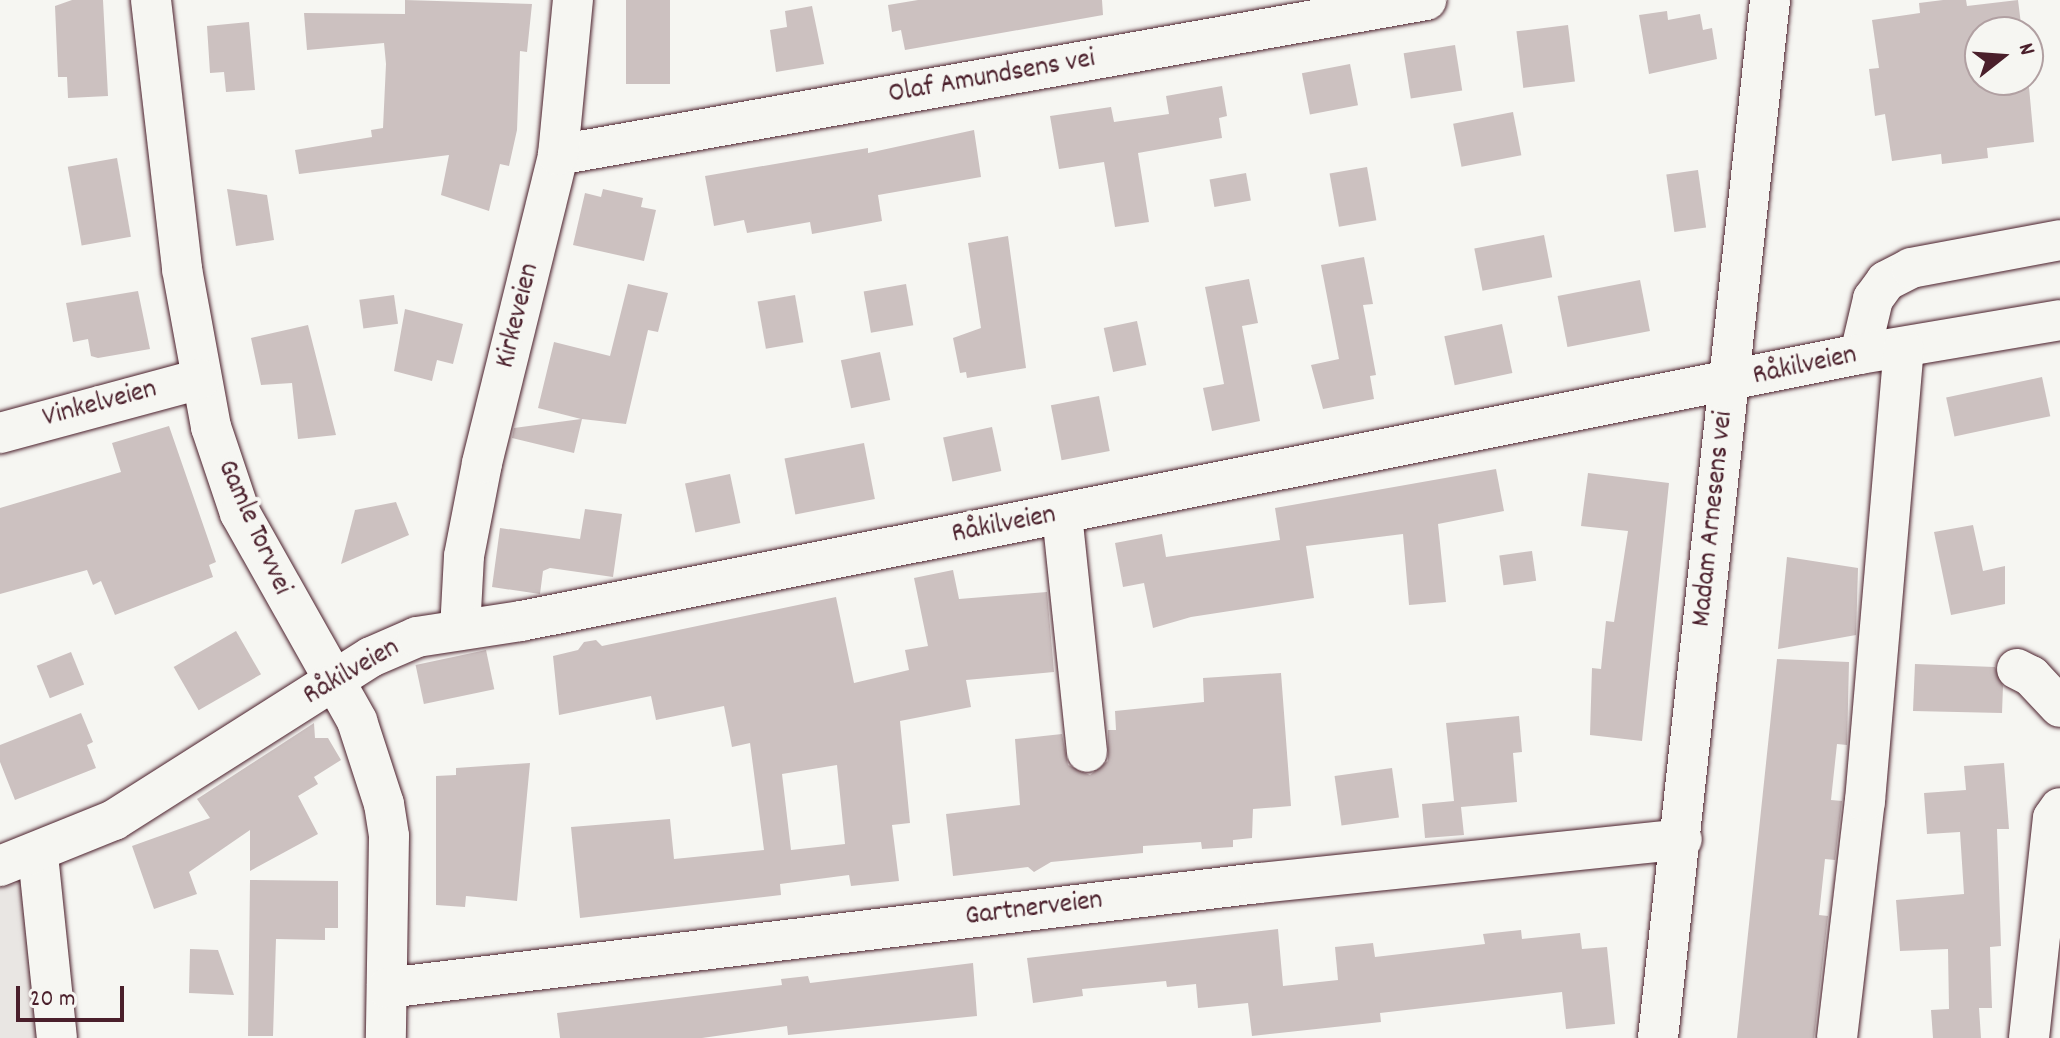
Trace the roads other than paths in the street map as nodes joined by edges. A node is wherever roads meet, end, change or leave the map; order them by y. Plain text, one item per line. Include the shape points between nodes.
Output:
1 (151, 0) edge
2 (573, 0) edge
3 (1426, 0) edge
4 (1770, 0) edge
5 (558, 155) junction
6 (2060, 240) edge
7 (2060, 320) edge
8 (1904, 350) junction
9 (1860, 354) junction
10 (200, 379) junction
11 (1727, 383) junction
12 (0, 433) edge
13 (1062, 514) junction
14 (460, 630) junction
15 (2017, 669) dead end
16 (332, 685) junction
17 (2060, 707) edge
18 (1087, 752) dead end
19 (2060, 808) edge
20 (1682, 839) junction
21 (38, 855) junction
22 (0, 866) edge
23 (387, 988) junction
24 (57, 1038) edge
25 (386, 1038) edge
26 (1658, 1038) edge
27 (1837, 1038) edge
28 (2029, 1038) edge

1 - 10 street, Gamle Torvvei
2 - 5 street, Kirkeveien
3 - 5 street, Olaf Amundsens vei
4 - 11 street, Madam Arnesens vei via 1760,129
5 - 14 street, Kirkeveien via 482,463 464,556
6 - 9 street via 1911,268 1886,281 1873,299
7 - 8 street, Råkilveien
8 - 9 street, Råkilveien
8 - 27 street via 1865,801
9 - 11 street, Råkilveien
10 - 12 street, Vinkelveien
10 - 16 street, Gamle Torvvei via 240,513
11 - 13 street, Råkilveien
11 - 20 street, Madam Arnesens vei
13 - 14 street, Råkilveien
13 - 18 street
14 - 16 street, Råkilveien via 417,637 371,657
15 - 17 street via 2039,683
16 - 21 street, Råkilveien via 169,789
16 - 23 street, Gamle Torvvei via 357,721 384,804 389,836
19 - 28 street via 2053,818
20 - 23 street, Gartnerveien via 1259,883
20 - 26 street, Madam Arnesens vei
21 - 22 street, Råkilveien
21 - 24 street
23 - 25 street, Gamle Torvvei

